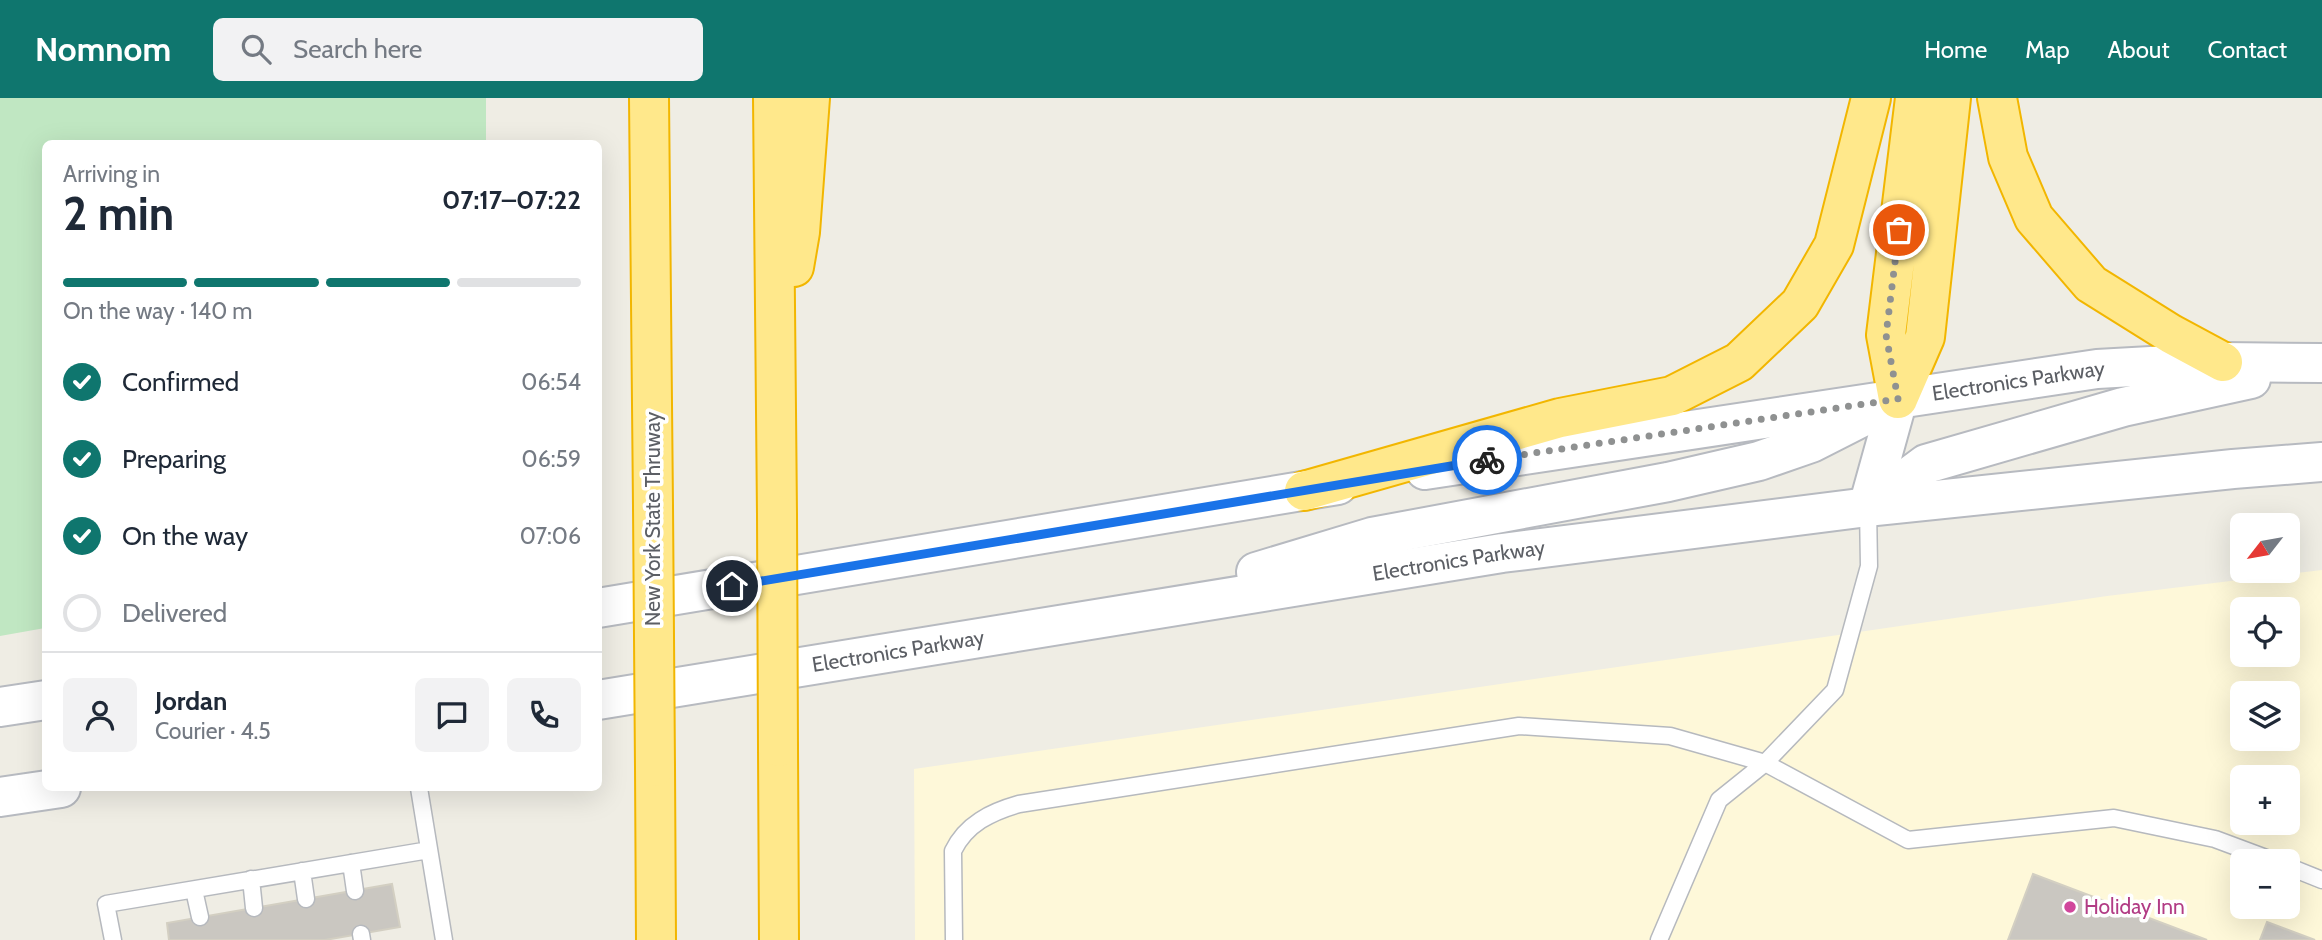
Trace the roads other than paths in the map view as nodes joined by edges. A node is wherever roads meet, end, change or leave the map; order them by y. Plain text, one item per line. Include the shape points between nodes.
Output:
1 (649, 98) edge
2 (773, 98) edge
3 (810, 98) edge
4 (1871, 98) edge
5 (1915, 98) edge
6 (1951, 98) edge
7 (1997, 98) edge
8 (776, 359) junction
9 (2223, 362) junction
10 (2321, 363) edge
11 (1898, 399) junction
12 (2322, 462) edge
13 (1304, 491) junction
14 (1868, 507) junction
15 (602, 607) edge
16 (1103, 617) junction
17 (602, 699) edge
18 (42, 701) edge
19 (0, 707) edge
20 (1765, 763) junction
21 (42, 791) edge
22 (419, 791) edge
23 (0, 797) edge
24 (429, 849) junction
25 (2242, 849) edge
26 (351, 863) junction
27 (302, 871) junction
28 (2300, 871) edge
29 (251, 879) junction
30 (2322, 880) edge
31 (194, 890) junction
32 (355, 891) dead end
33 (306, 899) dead end
34 (254, 908) dead end
35 (200, 917) dead end
36 (113, 940) edge
37 (444, 940) edge
38 (656, 940) edge
39 (779, 940) edge
40 (954, 940) edge
41 (1659, 940) edge

1 - 38 highway, New York State Thruway, bridge
2 - 8 highway
3 - 8 highway via 800,232
4 - 13 highway via 1834,244 1800,304 1739,362 1672,396 1560,418
5 - 11 highway via 1886,335
6 - 11 highway via 1925,337
7 - 9 highway via 2008,157 2034,218 2091,284
8 - 39 highway, bridge
9 - 10 main road, Electronics Parkway
9 - 11 main road, Electronics Parkway via 2098,369
10 - 14 main road via 2123,407 1926,464
11 - 13 main road, Electronics Parkway
11 - 14 main road
11 - 16 main road via 1811,443 1759,461 1373,537
12 - 14 main road, Electronics Parkway
13 - 15 main road, Electronics Parkway
14 - 16 main road, Electronics Parkway via 1502,553
14 - 20 lane via 1869,566 1835,690
16 - 17 main road, Electronics Parkway
18 - 19 main road
20 - 25 lane via 1908,840 2114,818
20 - 40 lane via 1670,736 1519,726 1019,804 993,812 958,839 953,851
20 - 41 lane via 1719,800
21 - 23 main road
22 - 24 lane
24 - 26 lane
24 - 37 lane
26 - 27 lane
26 - 32 lane
27 - 29 lane
27 - 33 lane
28 - 30 lane
29 - 31 lane
29 - 34 lane
31 - 35 lane
31 - 36 lane via 106,904

